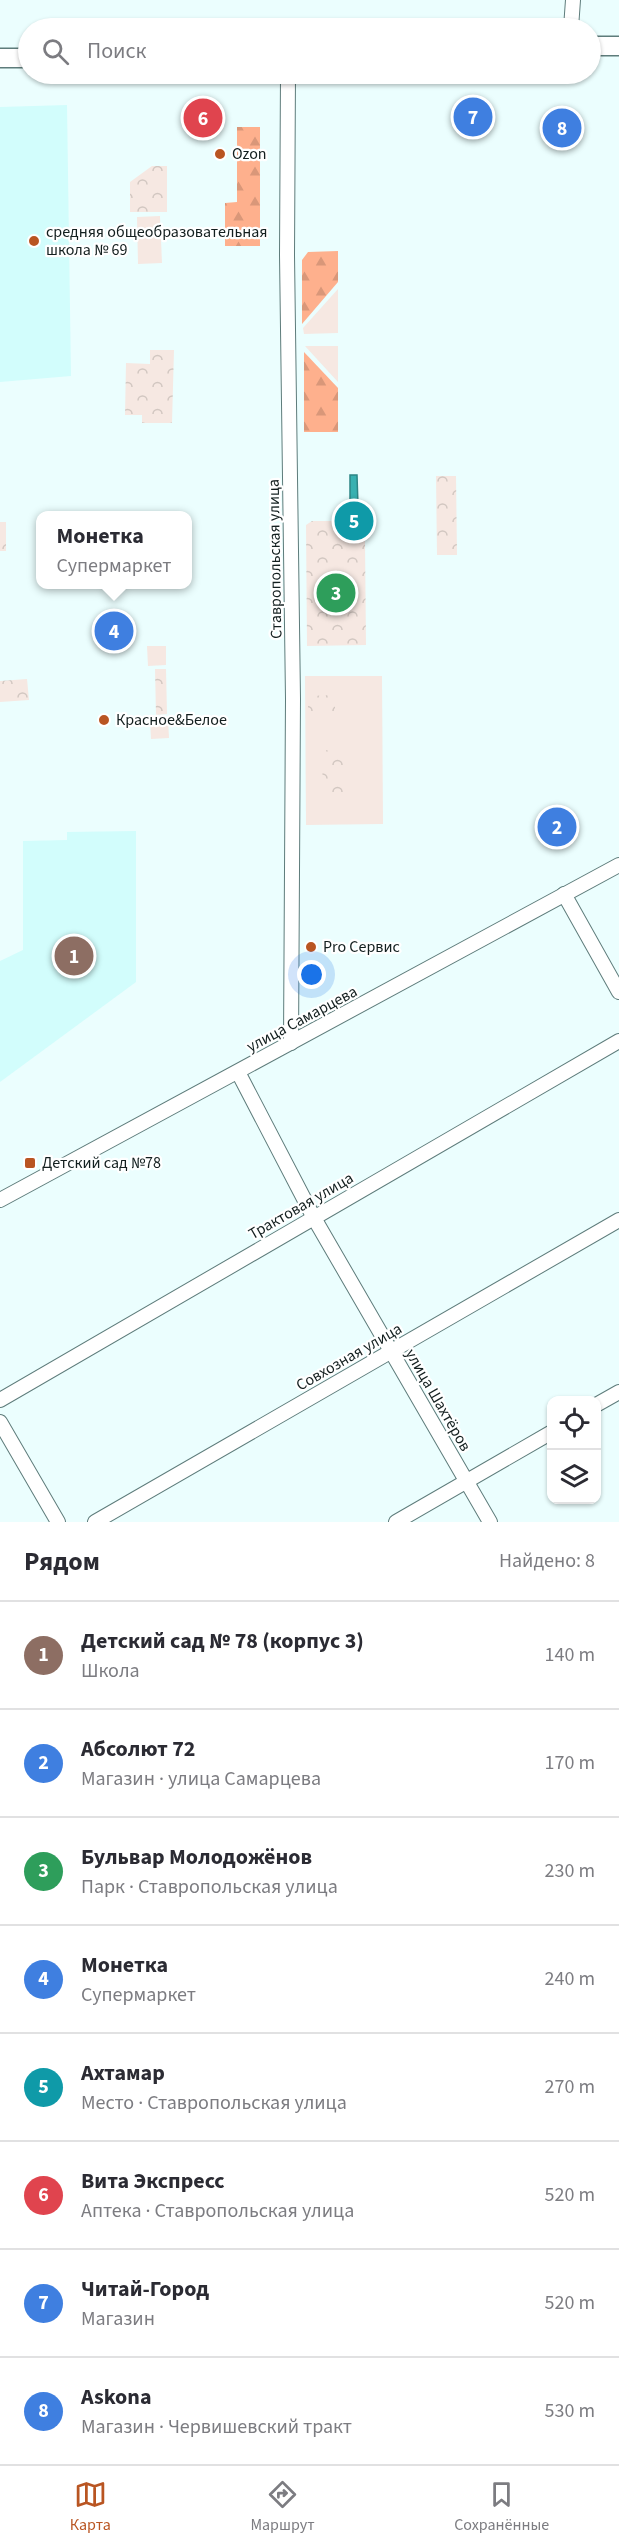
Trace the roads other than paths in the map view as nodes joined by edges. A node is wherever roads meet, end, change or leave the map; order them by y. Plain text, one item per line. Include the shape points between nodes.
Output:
1 (573, 0) edge
2 (572, 18) edge
3 (601, 46) edge
4 (619, 46) edge
5 (0, 58) edge
6 (18, 58) edge
7 (288, 84) edge
8 (619, 865) edge
9 (564, 894) junction
10 (619, 992) edge
11 (619, 1041) edge
12 (291, 1043) junction
13 (238, 1072) junction
14 (0, 1200) edge
15 (314, 1218) junction
16 (619, 1220) edge
17 (391, 1352) junction
18 (619, 1392) edge
19 (0, 1400) edge
20 (601, 1403) edge
21 (0, 1422) edge
22 (547, 1435) edge
23 (466, 1482) junction
24 (58, 1522) edge
25 (94, 1522) edge
26 (396, 1522) edge
27 (490, 1522) edge

1 - 2 street
3 - 4 main road
5 - 6 main road
7 - 12 street, Ставропольская улица via 293,690
8 - 9 street, улица Самарцева
9 - 10 street
9 - 12 street, улица Самарцева
11 - 15 street, Трактовая улица
12 - 13 street, улица Самарцева
13 - 14 street, улица Самарцева
13 - 15 street, улица Шахтёров
15 - 17 street, улица Шахтёров
15 - 19 street, Трактовая улица
16 - 17 street, Совхозная улица
17 - 23 street, улица Шахтёров
17 - 25 street, Совхозная улица
18 - 20 street
21 - 24 street
22 - 23 street
23 - 26 street
23 - 27 street, улица Шахтёров

